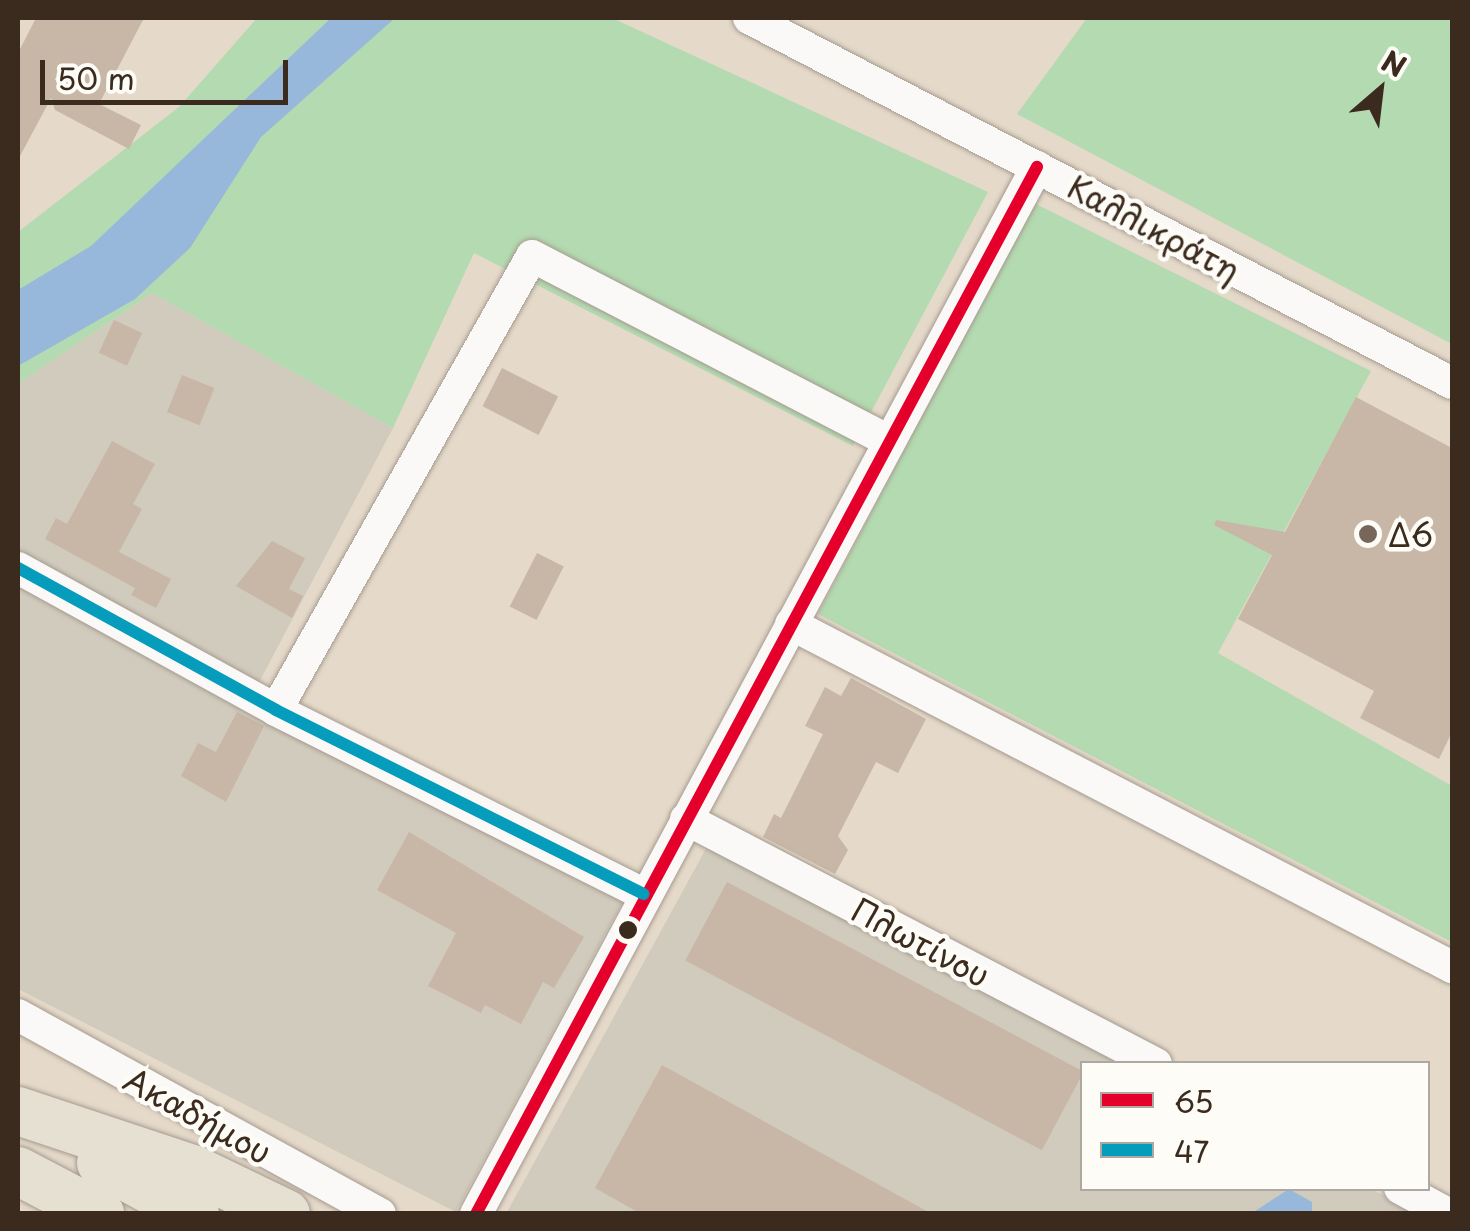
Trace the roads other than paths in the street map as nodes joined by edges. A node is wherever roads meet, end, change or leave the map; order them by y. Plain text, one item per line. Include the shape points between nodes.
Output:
1 (749, 18) edge
2 (1037, 167) junction
3 (1452, 383) edge
4 (889, 441) junction
5 (18, 568) edge
6 (791, 624) junction
7 (276, 710) junction
8 (686, 819) junction
9 (644, 894) junction
10 (1452, 968) edge
11 (18, 1016) edge
12 (1150, 1061) edge
13 (18, 1115) edge
14 (18, 1171) edge
15 (1406, 1191) edge
16 (18, 1194) edge
17 (45, 1214) edge
18 (100, 1214) edge
19 (195, 1214) edge
20 (286, 1214) edge
21 (380, 1214) edge
22 (476, 1214) edge
23 (1448, 1214) edge

1 - 2 street, Καλλικράτη
2 - 3 street, Καλλικράτη
2 - 4 street
4 - 6 street
4 - 7 street via 532,256
5 - 7 street
6 - 8 street
6 - 10 street
7 - 9 street
8 - 9 street
8 - 12 street, Πλωτίνου
9 - 22 street
11 - 21 street, Ακαδήμου
13 - 19 highway
13 - 20 highway via 195,1170
14 - 18 highway
15 - 23 street
16 - 17 highway

